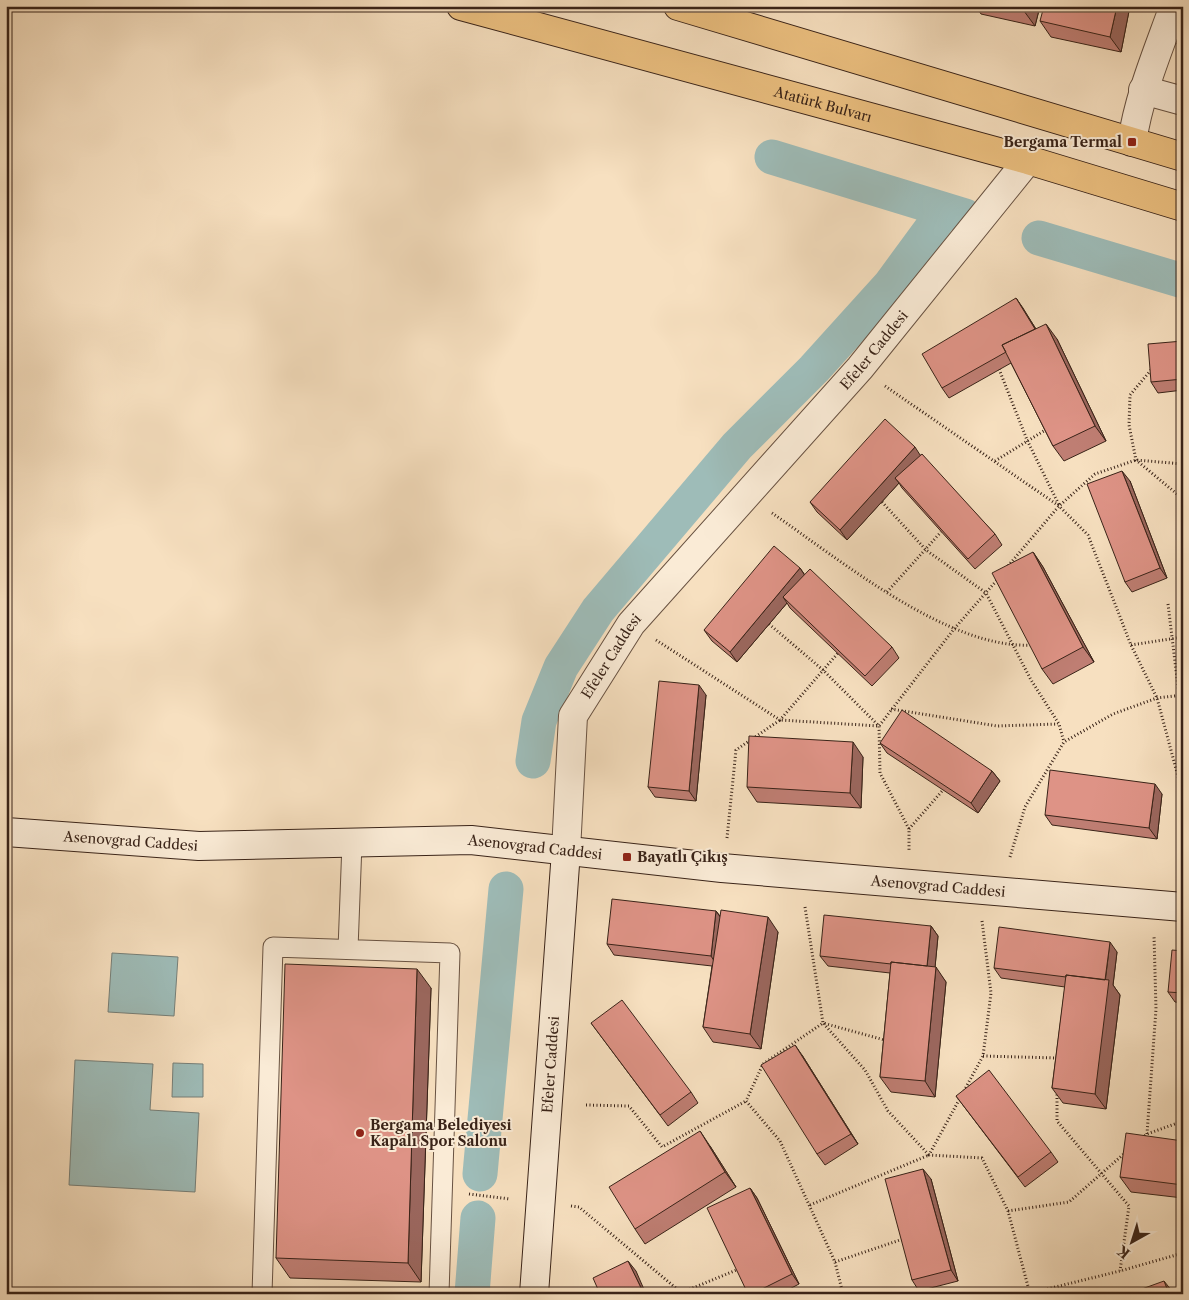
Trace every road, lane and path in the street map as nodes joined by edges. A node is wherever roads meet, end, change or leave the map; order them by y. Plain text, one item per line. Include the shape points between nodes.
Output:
1 (461, 6) edge
2 (678, 6) edge
3 (1174, 6) edge
4 (1143, 90) junction
5 (1183, 101) edge
6 (1132, 142) junction
7 (1183, 157) edge
8 (1028, 160) junction
9 (1183, 207) edge
10 (1156, 365) edge
11 (860, 368) junction
12 (999, 369) edge
13 (1047, 429) edge
14 (1027, 440) junction
15 (1136, 460) junction
16 (995, 461) junction
17 (1183, 464) edge
18 (746, 496) junction
19 (1183, 498) edge
20 (882, 502) edge
21 (1059, 506) junction
22 (942, 532) edge
23 (926, 550) junction
24 (888, 592) junction
25 (986, 593) junction
26 (1168, 604) dead end
27 (631, 624) junction
28 (769, 624) edge
29 (954, 629) junction
30 (1172, 637) junction
31 (1183, 637) edge
32 (1033, 645) edge
33 (1131, 645) junction
34 (1012, 646) junction
35 (838, 653) edge
36 (823, 670) junction
37 (1181, 696) edge
38 (1157, 698) junction
39 (891, 709) junction
40 (780, 720) junction
41 (1059, 724) junction
42 (879, 726) junction
43 (1064, 742) junction
44 (943, 790) edge
45 (1183, 795) edge
46 (909, 829) junction
47 (6, 832) edge
48 (727, 839) dead end
49 (352, 843) junction
50 (566, 851) junction
51 (909, 851) dead end
52 (1010, 857) dead end
53 (805, 907) dead end
54 (1183, 907) edge
55 (982, 921) dead end
56 (1154, 933) dead end
57 (348, 949) junction
58 (823, 1023) junction
59 (896, 1041) edge
60 (983, 1056) junction
61 (1063, 1057) edge
62 (1057, 1058) junction
63 (1057, 1067) edge
64 (1057, 1085) edge
65 (746, 1101) junction
66 (586, 1105) dead end
67 (1183, 1121) edge
68 (1147, 1134) junction
69 (1140, 1140) edge
70 (1132, 1146) edge
71 (930, 1154) junction
72 (1102, 1172) junction
73 (810, 1205) junction
74 (579, 1207) dead end
75 (1008, 1211) junction
76 (905, 1239) edge
77 (1183, 1253) edge
78 (835, 1262) junction
79 (739, 1269) edge
80 (1120, 1271) junction
81 (683, 1293) edge
82 (1029, 1293) edge
83 (262, 1294) edge
84 (439, 1294) edge
85 (534, 1294) edge
86 (842, 1294) edge

1 - 8 main road, Atatürk Bulvarı
2 - 6 main road
3 - 4 main road
4 - 5 main road
4 - 6 main road
6 - 7 main road
8 - 9 main road, Atatürk Bulvarı
8 - 11 main road, Efeler Caddesi
10 - 15 path via 1130,395 1129,425
11 - 16 path
11 - 18 main road, Efeler Caddesi
12 - 14 path
13 - 14 path
14 - 16 path
14 - 21 path
15 - 17 path
15 - 19 path
15 - 21 path via 1095,474
16 - 21 path
18 - 24 path
18 - 27 main road, Efeler Caddesi
20 - 23 path
21 - 25 path
21 - 33 path via 1088,535
22 - 23 path
23 - 24 path
23 - 25 path
24 - 29 path
25 - 29 path
25 - 34 path
26 - 30 path
27 - 40 path
27 - 50 main road, Efeler Caddesi via 573,716
28 - 36 path
29 - 34 path
29 - 39 path
30 - 31 path
30 - 33 path
30 - 37 path
32 - 34 path
33 - 38 path
34 - 41 path
35 - 36 path
36 - 40 path
36 - 42 path
37 - 38 path
38 - 43 path via 1113,714
38 - 45 path
39 - 41 path via 997,726
39 - 42 path
40 - 42 path
40 - 48 path via 736,750
41 - 43 path
42 - 46 path via 880,772
43 - 52 path via 1024,807
44 - 46 path
46 - 51 path
47 - 49 main road, Asenovgrad Caddesi via 199,846
49 - 50 main road, Asenovgrad Caddesi via 472,840
49 - 57 lane
50 - 54 main road, Asenovgrad Caddesi via 722,868
50 - 85 main road, Efeler Caddesi
53 - 58 path
55 - 60 path via 991,993
56 - 68 path via 1156,1009
57 - 83 lane via 273,946
57 - 84 lane via 450,953
58 - 59 path via 880,1040
58 - 65 path via 762,1064
58 - 71 path via 865,1070 888,1111
60 - 62 path
60 - 71 path
61 - 62 path
62 - 63 path
64 - 72 path via 1057,1121
65 - 66 path via 662,1147 629,1106
65 - 73 path via 780,1141
67 - 68 path
68 - 69 path
70 - 72 path
71 - 73 path
71 - 75 path via 982,1158
72 - 75 path via 1069,1202
72 - 80 path via 1130,1206
73 - 78 path
74 - 81 path
75 - 82 path
76 - 78 path
77 - 80 path
78 - 86 path
79 - 81 path
80 - 82 path

